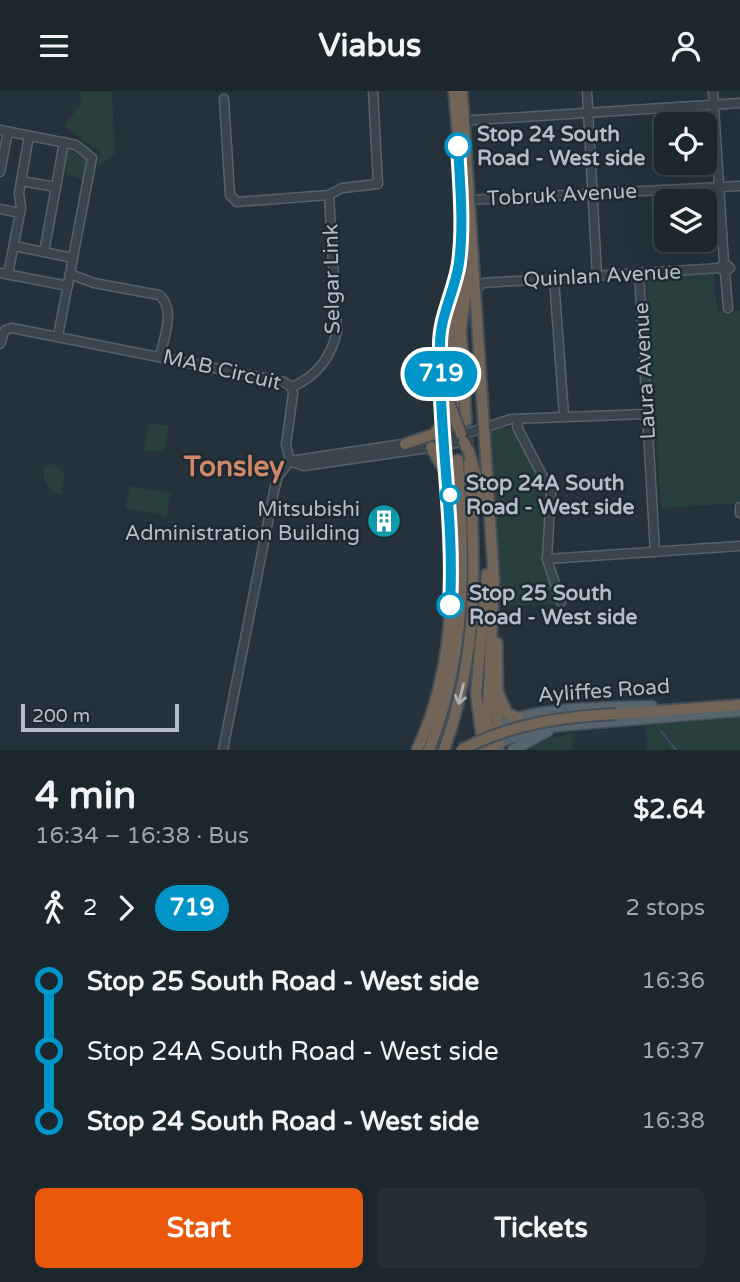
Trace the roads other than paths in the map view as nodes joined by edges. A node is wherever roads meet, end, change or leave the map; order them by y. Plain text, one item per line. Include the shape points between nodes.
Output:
1 (373, 91) edge
2 (454, 91) edge
3 (462, 91) edge
4 (587, 91) edge
5 (713, 91) edge
6 (224, 99) dead end
7 (740, 103) edge
8 (714, 104) junction
9 (588, 112) junction
10 (460, 121) junction
11 (4, 131) edge
12 (29, 136) junction
13 (64, 142) junction
14 (0, 172) edge
15 (21, 181) junction
16 (740, 186) edge
17 (56, 187) junction
18 (719, 187) junction
19 (593, 194) junction
20 (329, 195) junction
21 (465, 202) junction
22 (0, 209) edge
23 (20, 213) junction
24 (14, 246) junction
25 (44, 252) junction
26 (471, 254) junction
27 (73, 258) junction
28 (740, 267) edge
29 (725, 268) junction
30 (4, 273) edge
31 (639, 273) junction
32 (70, 274) junction
33 (597, 276) junction
34 (554, 278) junction
35 (478, 283) junction
36 (68, 286) junction
37 (728, 308) dead end
38 (58, 336) junction
39 (0, 344) edge
40 (160, 356) junction
41 (440, 370) junction
42 (292, 387) junction
43 (451, 403) junction
44 (647, 414) junction
45 (564, 416) junction
46 (519, 419) junction
47 (444, 422) junction
48 (482, 426) junction
49 (466, 434) junction
50 (483, 440) junction
51 (447, 441) junction
52 (405, 444) junction
53 (432, 447) junction
54 (290, 461) junction
55 (449, 480) junction
56 (740, 506) edge
57 (740, 513) edge
58 (740, 546) edge
59 (655, 552) junction
60 (547, 559) junction
61 (561, 602) dead end
62 (450, 605) junction
63 (495, 612) junction
64 (497, 685) junction
65 (740, 704) edge
66 (740, 711) edge
67 (518, 719) junction
68 (558, 726) junction
69 (497, 727) junction
70 (498, 747) edge
71 (485, 749) edge
72 (223, 750) edge
73 (417, 750) edge
74 (427, 750) edge
75 (444, 750) edge
76 (461, 750) edge
77 (513, 750) edge

1 - 20 street via 378,184 342,188
2 - 10 highway
3 - 10 highway
4 - 9 street
5 - 8 street
6 - 20 street via 230,195 237,202
7 - 8 street
8 - 9 street
8 - 18 street
9 - 10 street
9 - 19 street
10 - 21 highway
11 - 12 street
11 - 14 street
12 - 13 street
12 - 15 street
13 - 17 street
13 - 27 street via 87,151 92,163
15 - 17 street
15 - 23 street
16 - 18 street, Tobruk Avenue
17 - 25 street
18 - 19 street, Tobruk Avenue
18 - 29 street
19 - 21 street, Tobruk Avenue
19 - 33 street
20 - 42 street, Selgar Link via 337,331 322,366
21 - 26 highway
21 - 41 highway via 458,266 440,331
21 - 43 highway via 463,260 452,336
22 - 23 street
23 - 24 street
24 - 25 street
24 - 30 street
25 - 27 street
26 - 35 highway
26 - 49 highway via 461,329
27 - 32 street
28 - 29 street, Quinlan Avenue
29 - 31 street, Quinlan Avenue
29 - 37 street
30 - 36 street
31 - 33 street, Quinlan Avenue
31 - 44 street, Laura Avenue
32 - 36 street
32 - 40 street via 165,300 169,311
33 - 34 street, Quinlan Avenue
34 - 35 street, Quinlan Avenue
34 - 45 street
35 - 48 highway
36 - 38 street
38 - 39 street, MAB Circuit via 12,328 5,330
38 - 40 street, MAB Circuit
40 - 42 street, MAB Circuit via 284,381
41 - 43 highway
41 - 47 highway
42 - 54 street, MAB Circuit via 286,445
43 - 49 highway, bridge
44 - 45 street
44 - 59 street, Laura Avenue
45 - 46 street
46 - 48 street
46 - 60 street via 517,428 551,492
47 - 51 highway
47 - 52 highway via 434,434
48 - 49 street
48 - 50 highway
49 - 50 street
49 - 51 street, bridge
49 - 71 highway via 479,480 487,574 476,701
50 - 63 highway
51 - 52 street
51 - 53 street
51 - 55 highway
52 - 54 street
53 - 54 street via 304,466
53 - 55 highway
54 - 72 street via 278,476 274,491
55 - 62 highway
56 - 57 street
58 - 59 street
59 - 60 street
60 - 61 street
62 - 73 highway via 435,699
62 - 74 highway via 443,677
63 - 64 highway
63 - 71 highway
64 - 67 highway via 506,711
64 - 69 highway
65 - 67 main road, Ayliffes Road via 554,713
65 - 76 highway, bridge via 532,723
66 - 68 main road, Ayliffes Road
67 - 69 main road, Ayliffes Road
68 - 70 main road, Ayliffes Road via 530,731
68 - 77 main road
69 - 70 highway
69 - 71 main road
70 - 71 highway, Ayliffes Road
74 -> 75 highway via 450,687 462,618 463,460 473,517 476,579 461,695

